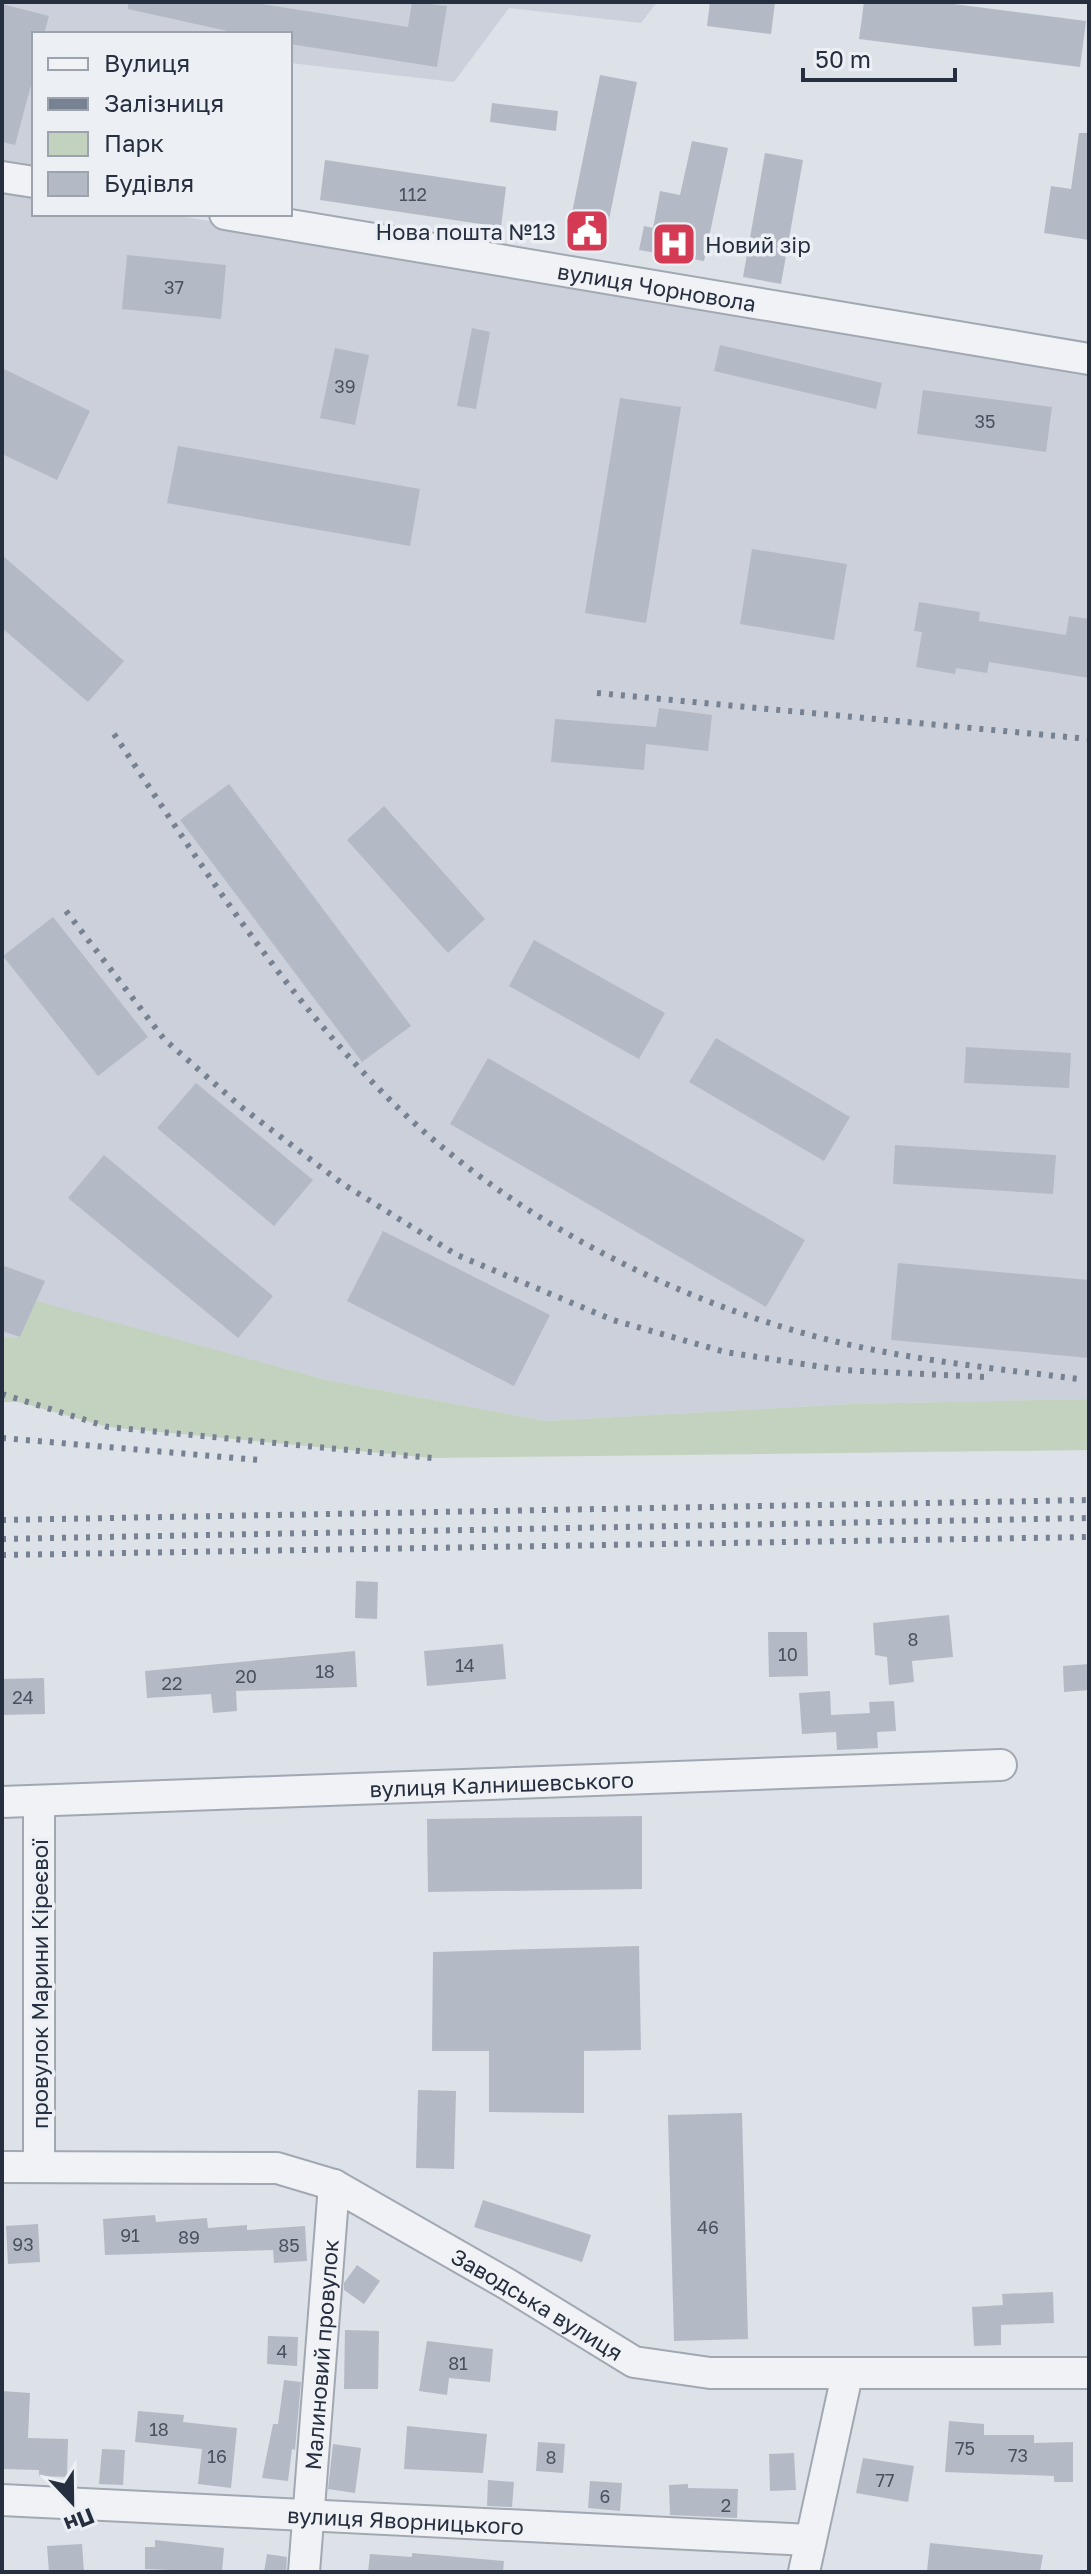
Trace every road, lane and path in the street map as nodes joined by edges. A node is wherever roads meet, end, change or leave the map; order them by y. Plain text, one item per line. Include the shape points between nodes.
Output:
1 (2, 177) edge
2 (32, 182) edge
3 (237, 216) edge
4 (1089, 359) edge
5 (1001, 1765) dead end
6 (2, 1802) edge
7 (39, 1802) junction
8 (39, 2166) junction
9 (2, 2167) edge
10 (334, 2185) junction
11 (1089, 2373) edge
12 (847, 2375) junction
13 (2, 2500) edge
14 (310, 2512) junction
15 (810, 2540) junction
16 (304, 2572) edge
17 (804, 2572) edge

1 - 2 street
3 - 4 street, вулиця Чорновола
5 - 7 street, вулиця Калнишевського
6 - 7 street, вулиця Калнишевського
7 - 8 street, провулок Марини Кіреєвої
8 - 9 street, Заводська вулиця
8 - 10 street, Заводська вулиця via 277,2168
10 - 12 street, Заводська вулиця via 634,2362 710,2373
10 - 14 street, Малиновий провулок
11 - 12 street, Заводська вулиця
12 - 15 street
13 - 14 street, вулиця Яворницького
14 - 15 street, вулиця Яворницького
14 - 16 street, Малиновий провулок
15 - 17 street

